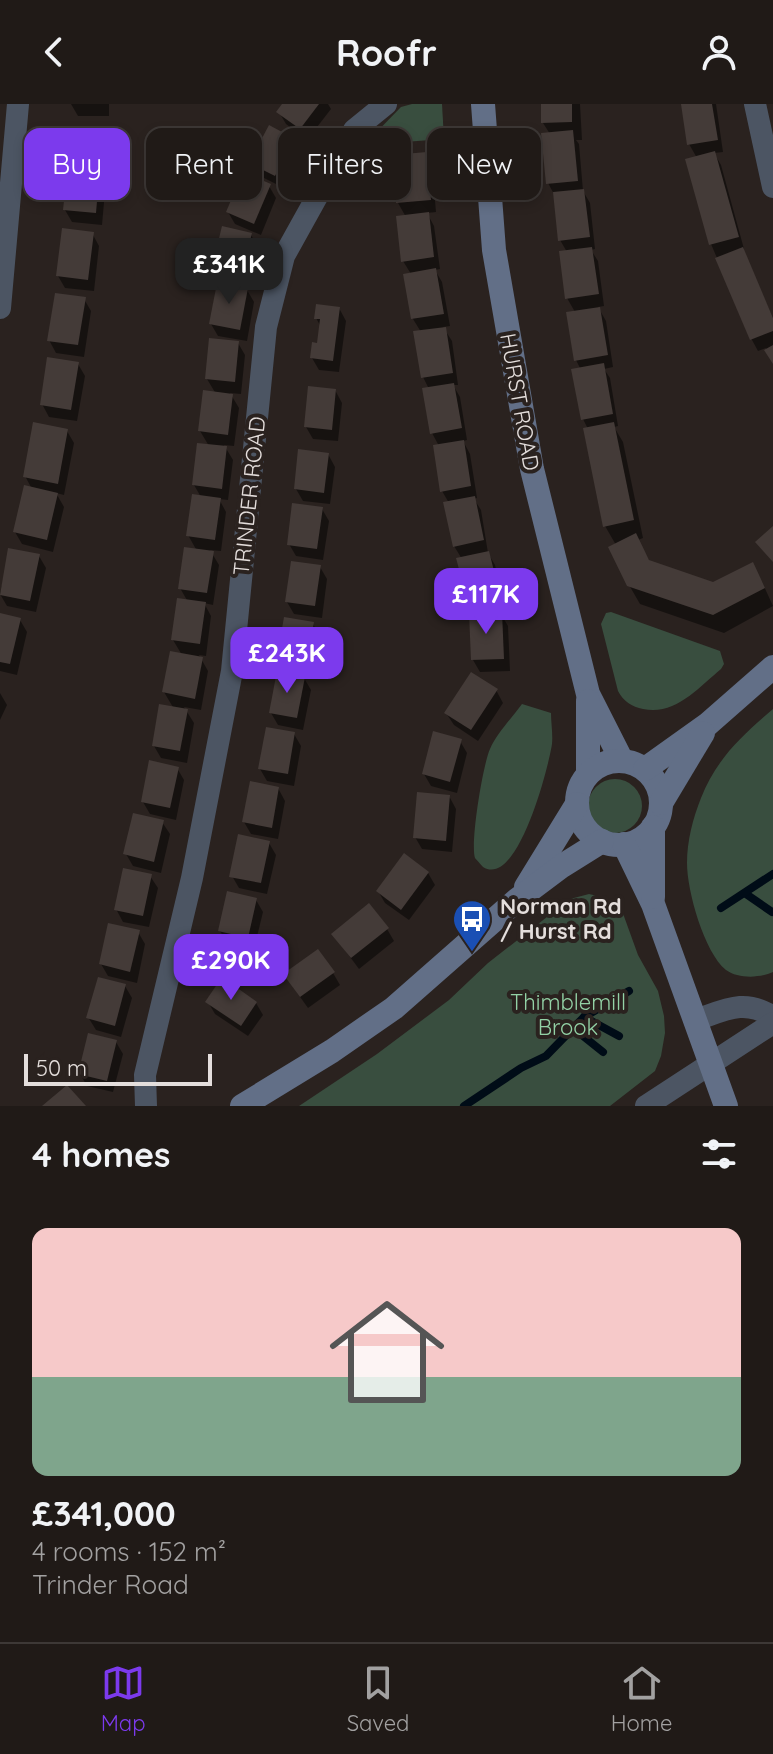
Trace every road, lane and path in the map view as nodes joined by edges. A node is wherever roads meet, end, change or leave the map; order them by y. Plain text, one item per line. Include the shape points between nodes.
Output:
1 (18, 104) edge
2 (386, 104) edge
3 (483, 104) edge
4 (755, 104) edge
5 (773, 187) edge
6 (0, 308) edge
7 (773, 667) edge
8 (588, 694) junction
9 (708, 724) junction
10 (633, 765) junction
11 (588, 774) junction
12 (661, 803) junction
13 (577, 804) junction
14 (653, 827) junction
15 (613, 843) junction
16 (518, 899) junction
17 (653, 904) junction
18 (696, 1020) junction
19 (773, 1020) edge
20 (711, 1062) junction
21 (146, 1106) edge
22 (242, 1106) edge
23 (646, 1106) edge
24 (726, 1106) edge

1 - 6 street
2 - 21 street, TRINDER ROAD via 354,130 284,256 266,327 232,671 192,878 145,1075
3 - 8 street, HURST ROAD via 494,250 510,350 532,469
4 - 5 street
7 - 9 street
8 - 10 street, HURST ROAD
8 - 11 street, HURST ROAD
9 - 10 street
9 - 12 street
10 - 11 street via 603,764
10 - 12 street via 656,784
11 - 13 street
12 - 14 street
13 - 15 street via 584,826
13 - 16 street
14 - 15 street via 637,841
14 - 17 street
15 - 16 street via 562,866
15 - 17 street
16 - 22 street via 394,1008
17 - 18 street
18 - 19 street via 738,1007 758,1007
18 - 20 street
19 - 20 street
20 - 23 street
20 - 24 street

